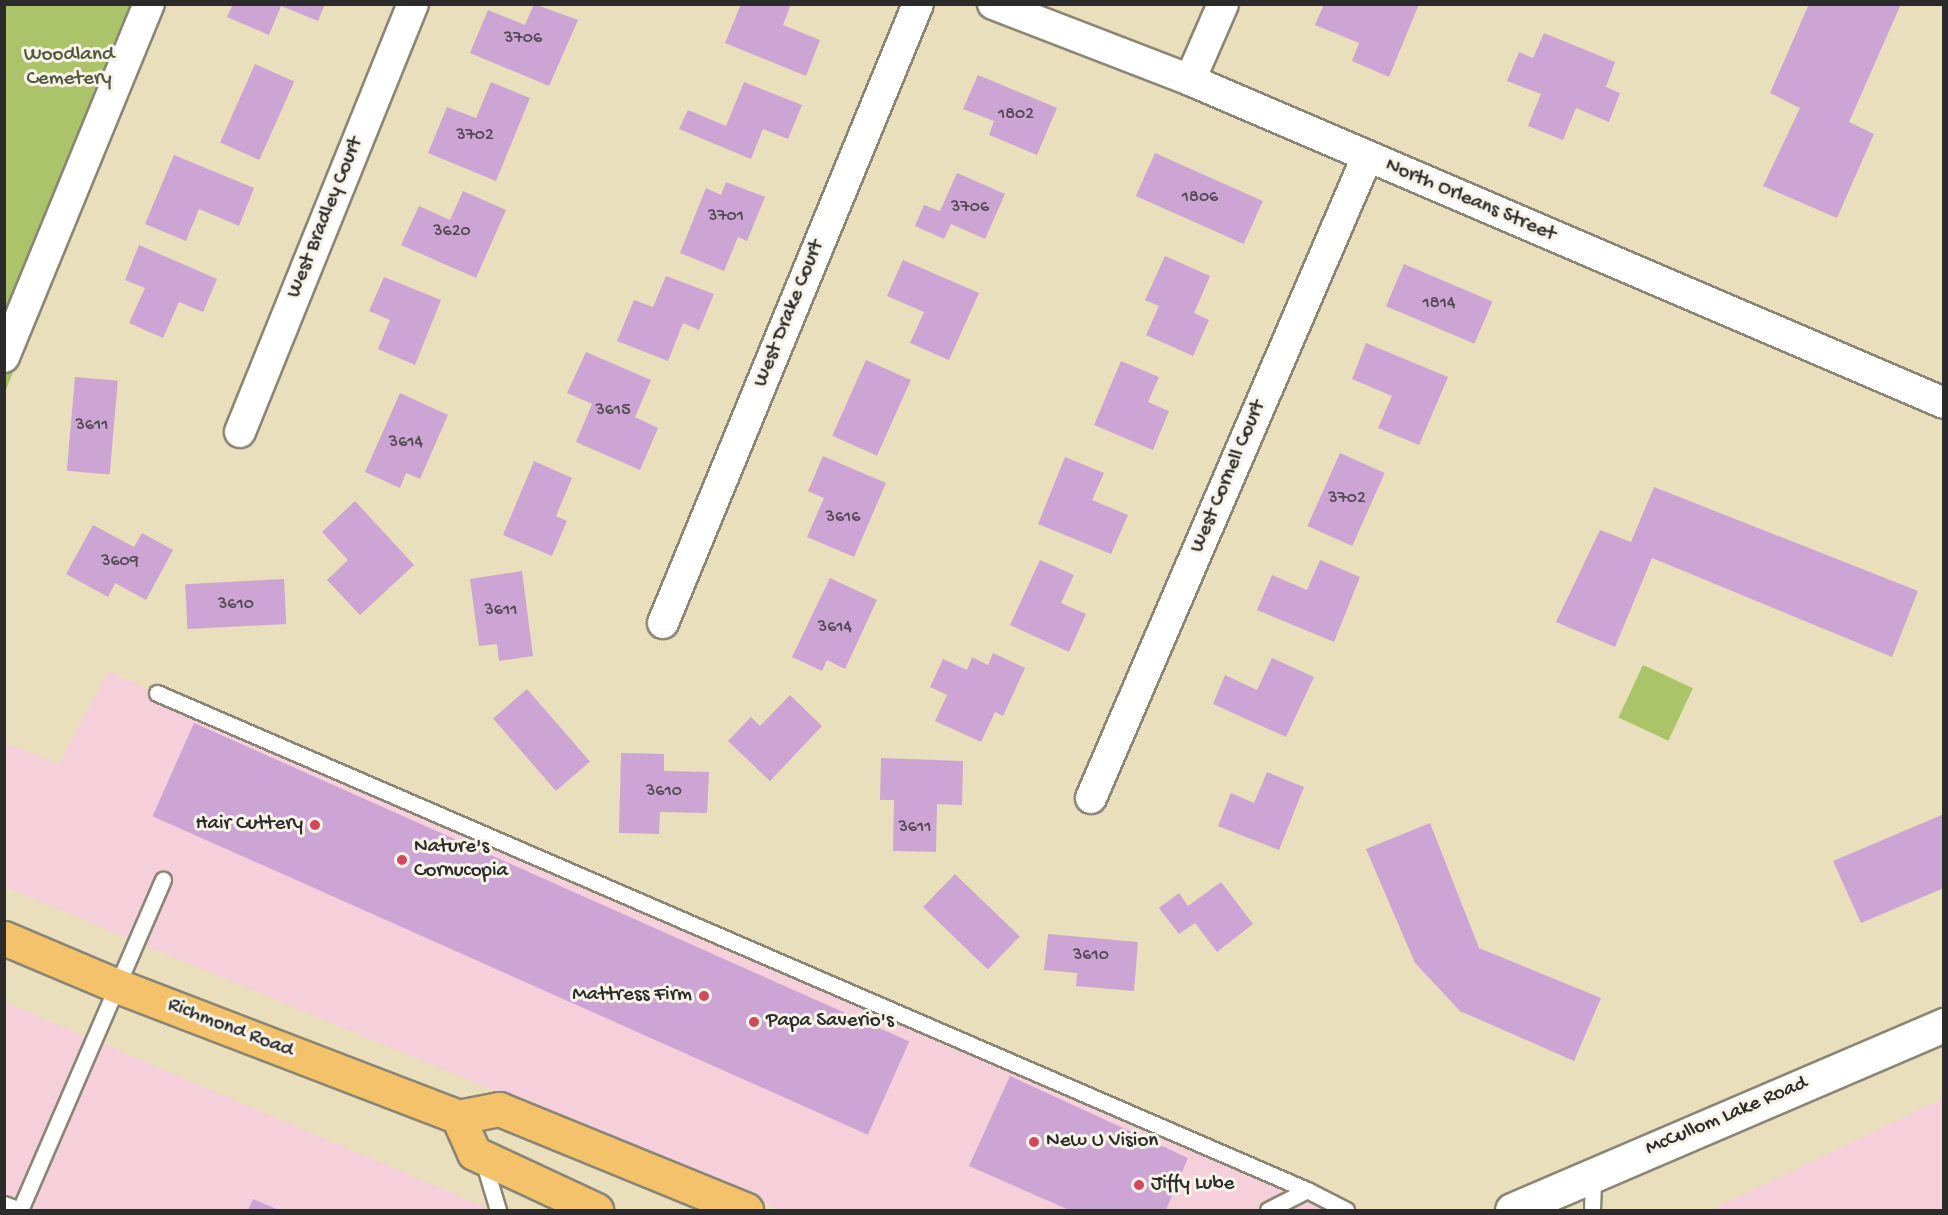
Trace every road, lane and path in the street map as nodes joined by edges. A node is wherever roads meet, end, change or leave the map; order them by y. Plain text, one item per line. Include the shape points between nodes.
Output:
1 (149, 4) edge
2 (413, 4) edge
3 (918, 4) edge
4 (993, 4) edge
5 (1223, 4) edge
6 (1190, 80) junction
7 (1367, 157) junction
8 (4, 357) edge
9 (1944, 403) edge
10 (240, 432) dead end
11 (663, 623) dead end
12 (157, 693) dead end
13 (1091, 798) dead end
14 (163, 880) dead end
15 (4, 938) edge
16 (115, 985) junction
17 (1944, 1025) edge
18 (458, 1117) junction
19 (482, 1157) junction
20 (1593, 1174) junction
21 (1307, 1190) junction
22 (4, 1204) edge
23 (20, 1210) edge
24 (498, 1210) edge
25 (596, 1210) edge
26 (746, 1210) edge
27 (1268, 1210) edge
28 (1346, 1210) edge
29 (1512, 1210) edge
30 (1592, 1210) edge

1 - 8 street
2 - 10 street, West Bradley Court
3 - 11 street, West Drake Court
4 - 6 street, North Orleans Street
5 - 6 street
6 - 7 street, North Orleans Street
7 - 9 street, North Orleans Street
7 - 13 street, West Cornell Court
12 - 21 lane
14 - 16 lane
15 - 16 main road, Richmond Road
16 - 18 main road, Richmond Road
16 - 23 lane
17 - 20 street, McCullom Lake Road
18 - 19 main road via 474,1154
18 - 26 main road via 499,1109
19 - 24 lane
19 - 25 main road
20 - 29 street, McCullom Lake Road
20 - 30 lane
21 - 27 lane
21 - 28 lane
22 - 23 lane

